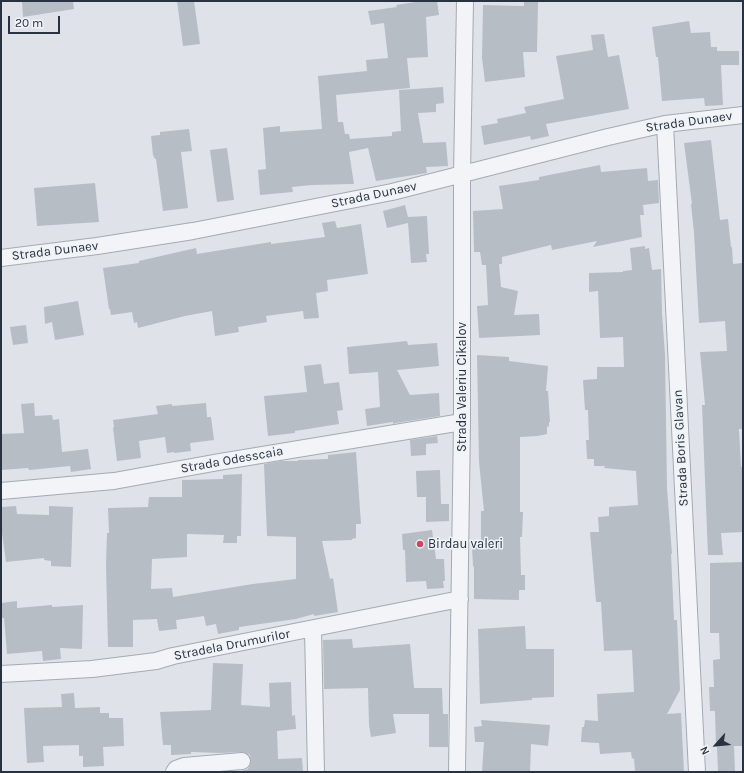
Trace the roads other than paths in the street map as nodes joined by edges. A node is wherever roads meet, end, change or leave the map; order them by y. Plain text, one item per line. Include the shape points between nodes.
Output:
1 (465, 1) edge
2 (743, 115) edge
3 (665, 124) junction
4 (462, 174) junction
5 (1, 258) edge
6 (462, 422) junction
7 (1, 491) edge
8 (460, 599) junction
9 (313, 629) junction
10 (1, 674) edge
11 (242, 761) dead end
12 (174, 772) edge
13 (316, 772) edge
14 (457, 772) edge
15 (697, 772) edge

1 - 4 street, Strada Valeriu Cikalov
2 - 3 street, Strada Dunaev
3 - 4 street, Strada Dunaev
3 - 15 street, Strada Boris Glavan
4 - 5 street, Strada Dunaev via 392,192 193,231
4 - 6 street, Strada Valeriu Cikalov
6 - 7 street, Strada Odesscaia via 114,481
6 - 8 street, Strada Valeriu Cikalov
8 - 9 street, Stradela Drumurilor
8 - 14 street, Strada Valeriu Cikalov
9 - 10 street, Stradela Drumurilor via 150,662 92,669
9 - 13 street
11 - 12 street via 184,766

